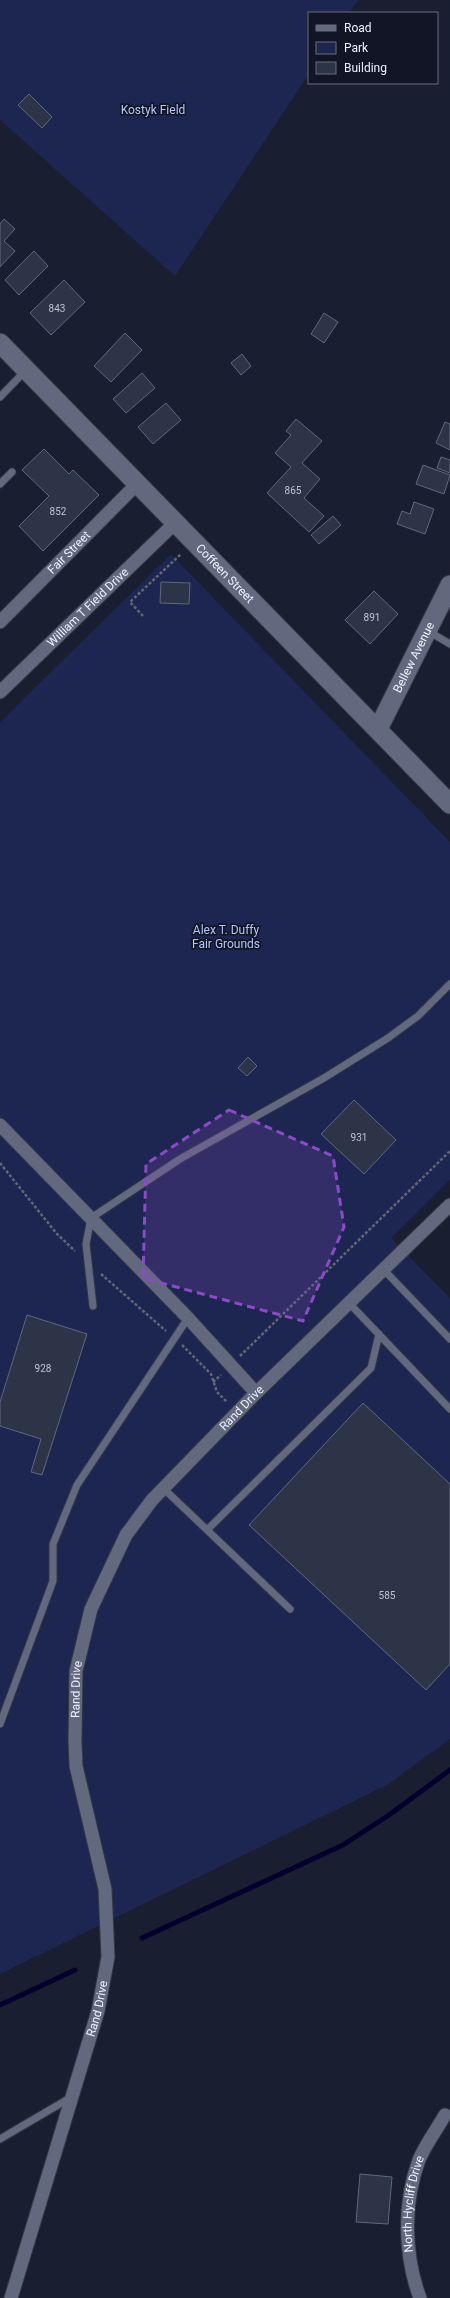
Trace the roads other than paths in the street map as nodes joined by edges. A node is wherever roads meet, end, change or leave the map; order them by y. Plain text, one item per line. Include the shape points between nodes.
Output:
1 (0, 343) edge
2 (26, 370) junction
3 (0, 397) edge
4 (12, 472) dead end
5 (138, 483) junction
6 (0, 484) edge
7 (176, 522) junction
8 (450, 585) edge
9 (2, 616) edge
10 (427, 631) junction
11 (450, 644) edge
12 (0, 692) edge
13 (378, 729) junction
14 (450, 804) edge
15 (450, 984) edge
16 (0, 1125) edge
17 (450, 1205) edge
18 (91, 1218) junction
19 (384, 1270) junction
20 (349, 1303) junction
21 (93, 1306) dead end
22 (188, 1318) junction
23 (379, 1334) junction
24 (450, 1339) edge
25 (256, 1393) junction
26 (450, 1408) edge
27 (163, 1488) junction
28 (207, 1530) junction
29 (290, 1609) dead end
30 (0, 1724) edge
31 (72, 2097) junction
32 (445, 2115) dead end
33 (0, 2139) edge
34 (11, 2298) edge
35 (420, 2298) edge

1 - 2 main road, Coffeen Street
2 - 3 lane
2 - 5 main road, Coffeen Street
4 - 6 lane
5 - 7 main road, Coffeen Street
5 - 9 street, Fair Street
7 - 12 street, William T Field Drive
7 - 13 main road, Coffeen Street
8 - 10 main road, Bellew Avenue
10 - 11 lane
10 - 13 main road, Bellew Avenue
13 - 14 main road, Coffeen Street
15 - 18 lane via 418,1016 388,1038 324,1078 180,1159
16 - 18 street
17 - 19 street, Rand Drive
18 - 21 lane via 86,1244
18 - 22 street
19 - 20 street, Rand Drive
19 - 24 lane
20 - 23 lane
20 - 25 street, Rand Drive
22 - 25 street
22 - 30 lane via 77,1485 53,1544 53,1581
23 - 26 lane
23 - 28 lane via 371,1368
25 - 27 street, Rand Drive
27 - 28 lane
27 - 31 street, Rand Drive via 126,1535 104,1578 91,1608 76,1671 76,1766 105,1889 108,1957 98,2011
28 - 29 lane
31 - 33 lane
31 - 34 street, Rand Drive
32 - 35 street, North Hycliff Drive via 420,2159 410,2190 407,2229

